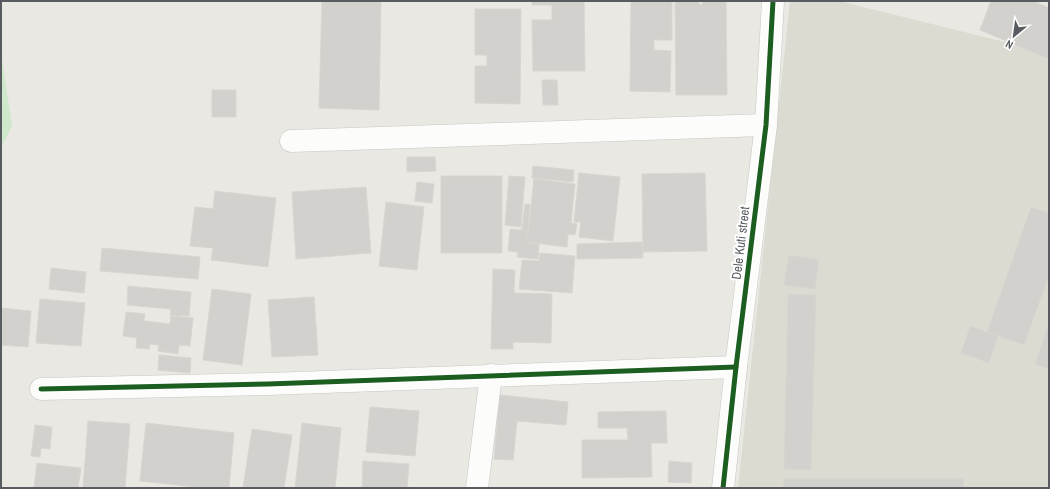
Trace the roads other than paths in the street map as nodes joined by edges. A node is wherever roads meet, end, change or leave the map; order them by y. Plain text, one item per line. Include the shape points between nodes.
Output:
1 (773, 1) edge
2 (766, 125) junction
3 (291, 141) dead end
4 (736, 367) junction
5 (491, 375) junction
6 (41, 389) dead end
7 (477, 488) edge
8 (723, 488) edge

1 - 2 street, Dele Kuti street
2 - 3 street
2 - 4 street, Dele Kuti street
4 - 5 street
4 - 8 street, Dele Kuti street
5 - 6 street via 268,384
5 - 7 street

